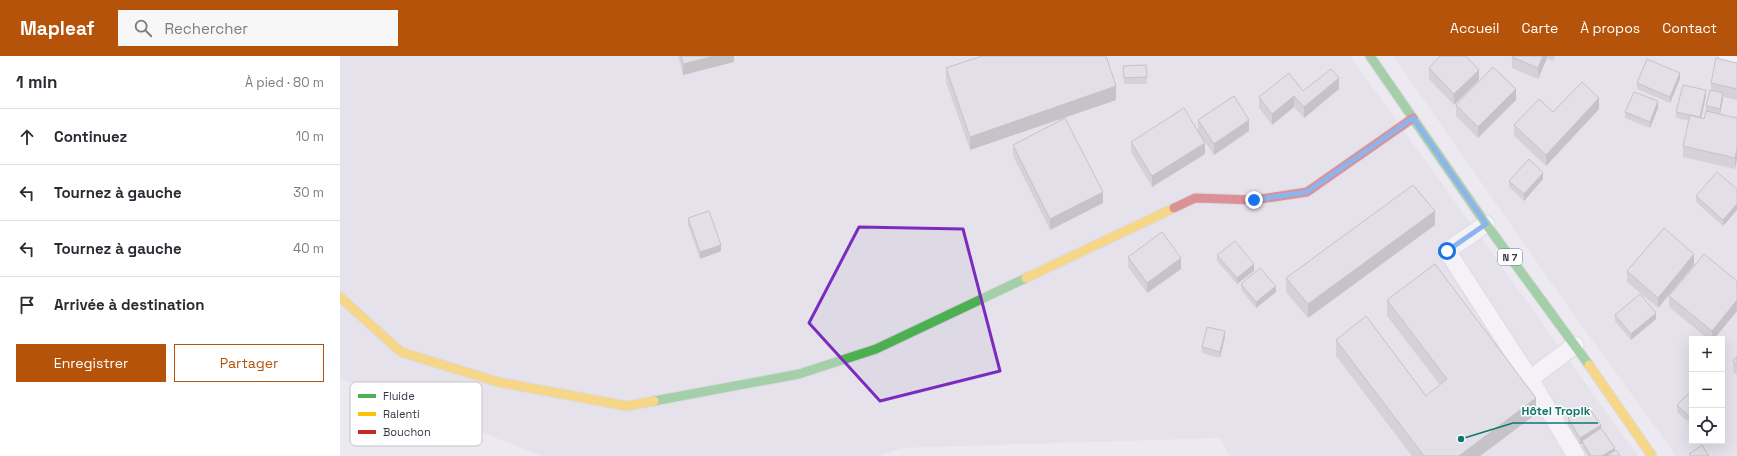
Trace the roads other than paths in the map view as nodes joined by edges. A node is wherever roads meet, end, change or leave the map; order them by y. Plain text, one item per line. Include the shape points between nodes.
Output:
1 (1370, 56) edge
2 (1730, 56) edge
3 (1737, 58) edge
4 (1413, 118) junction
5 (1486, 224) junction
6 (340, 297) edge
7 (1575, 345) junction
8 (1530, 379) junction
9 (1570, 453) edge
10 (1652, 456) edge

1 - 4 street, N 7
2 - 3 street
4 - 5 street, N 7
4 - 6 street via 1307,192 1254,200 1195,198 876,349 799,374 627,406 498,382 401,352
5 - 7 street, N 7
5 - 8 lane via 1447,251
7 - 8 lane
7 - 10 street, N 7
8 - 9 lane

